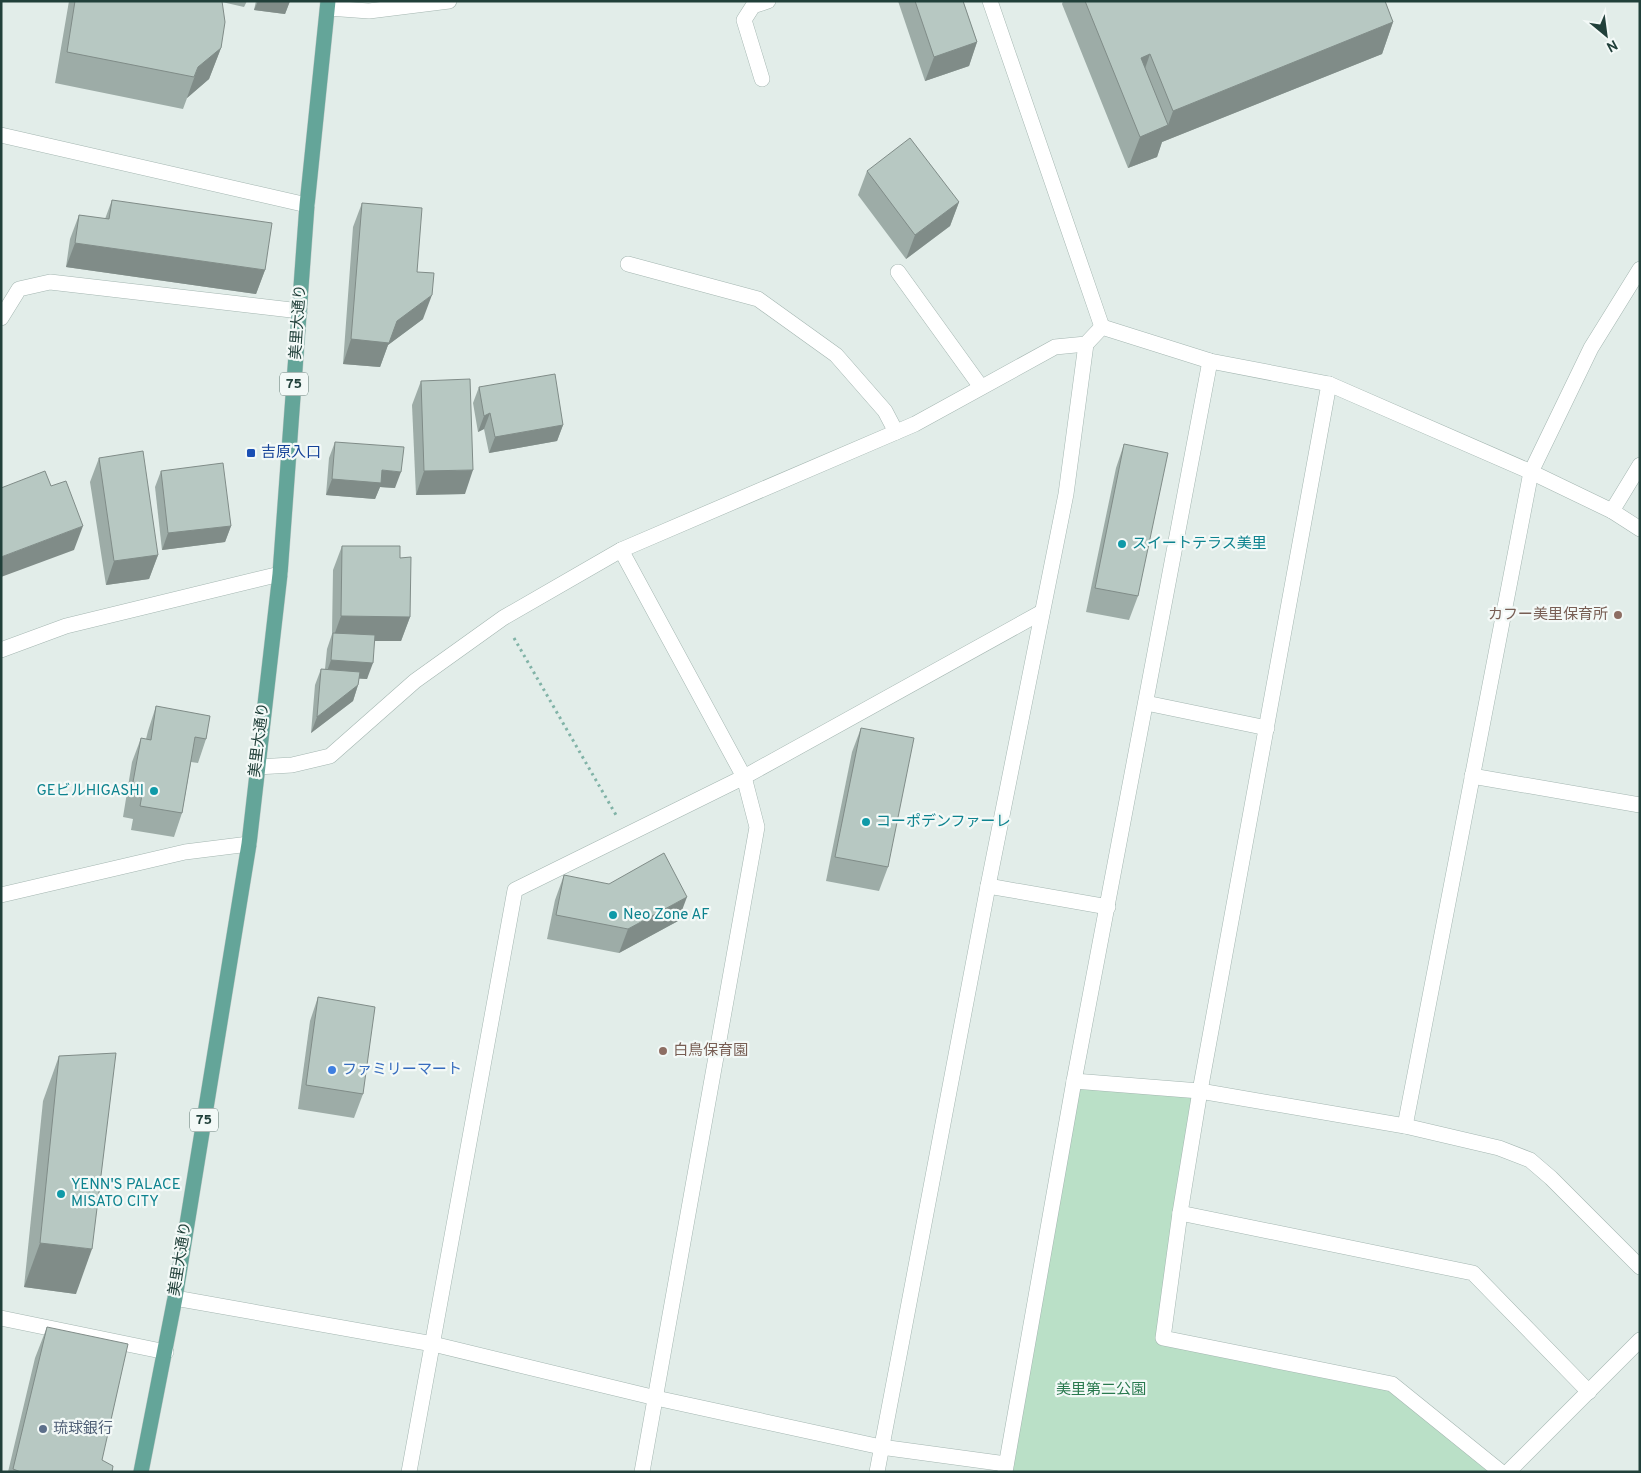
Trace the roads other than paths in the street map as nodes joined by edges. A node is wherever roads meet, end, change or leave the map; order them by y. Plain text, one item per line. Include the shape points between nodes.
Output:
1 (449, 1) edge
2 (768, 1) edge
3 (990, 1) edge
4 (328, 5) edge
5 (762, 79) dead end
6 (1, 135) edge
7 (307, 205) junction
8 (628, 264) dead end
9 (1640, 269) edge
10 (898, 272) dead end
11 (300, 311) junction
12 (1, 318) edge
13 (1102, 327) junction
14 (1086, 344) junction
15 (1210, 362) junction
16 (1329, 384) junction
17 (981, 388) junction
18 (896, 432) junction
19 (1640, 465) edge
20 (1531, 472) junction
21 (1612, 511) junction
22 (1640, 529) edge
23 (621, 550) junction
24 (280, 574) junction
25 (1042, 612) junction
26 (1, 650) edge
27 (1146, 703) junction
28 (1267, 728) junction
29 (257, 767) junction
30 (1472, 776) junction
31 (744, 777) junction
32 (1640, 805) edge
33 (249, 844) junction
34 (988, 886) junction
35 (1, 894) edge
36 (1108, 906) junction
37 (1074, 1081) junction
38 (1200, 1091) junction
39 (1406, 1126) junction
40 (1180, 1213) junction
41 (1640, 1267) edge
42 (175, 1298) junction
43 (1, 1318) edge
44 (1640, 1340) edge
45 (433, 1344) junction
46 (166, 1352) junction
47 (1589, 1392) junction
48 (656, 1398) junction
49 (881, 1447) junction
50 (1006, 1468) edge
51 (141, 1472) edge
52 (409, 1472) edge
53 (642, 1472) edge
54 (877, 1472) edge
55 (1502, 1472) edge
56 (1508, 1472) edge

1 - 4 street via 369,11
2 - 5 street via 753,6 744,20
3 - 13 street
4 - 7 main road, 美里大通り / 75
6 - 7 street
7 - 11 main road, 美里大通り / 75
8 - 18 street via 758,299 836,355 885,411
9 - 20 street via 1591,348
10 - 17 street
11 - 12 street via 50,282 19,289
11 - 24 main road, 美里大通り / 75
13 - 14 street
13 - 15 street
14 - 17 street via 1055,347
14 - 25 street via 1066,494
15 - 16 street
15 - 27 street
16 - 20 street
16 - 28 street
17 - 18 street
18 - 23 street
19 - 21 street
20 - 21 street
20 - 30 street
21 - 22 street
23 - 29 street via 503,618 415,681 330,756 292,765
23 - 31 street
24 - 26 street via 66,626
24 - 29 main road, 美里大通り / 75
25 - 31 street
25 - 34 street
27 - 28 street
27 - 36 street
28 - 38 street
29 - 33 main road, 美里大通り / 75
30 - 32 street
30 - 39 street
31 - 45 street via 515,890
31 - 48 street via 757,827
33 - 35 street via 185,852
33 - 42 main road, 美里大通り / 75
34 - 36 street
34 - 49 street
36 - 37 street
37 - 38 street
37 - 50 street
38 - 39 street
38 - 40 street
39 - 41 street via 1499,1148 1530,1160
40 - 47 street via 1473,1273
40 - 55 street via 1163,1338 1392,1384
42 - 45 street
42 - 46 main road, 美里大通り / 75
43 - 46 street
44 - 47 street
45 - 48 street
45 - 52 street
46 - 51 main road, 美里大通り / 75
47 - 56 street
48 - 49 street
48 - 53 street
49 - 50 street
49 - 54 street

